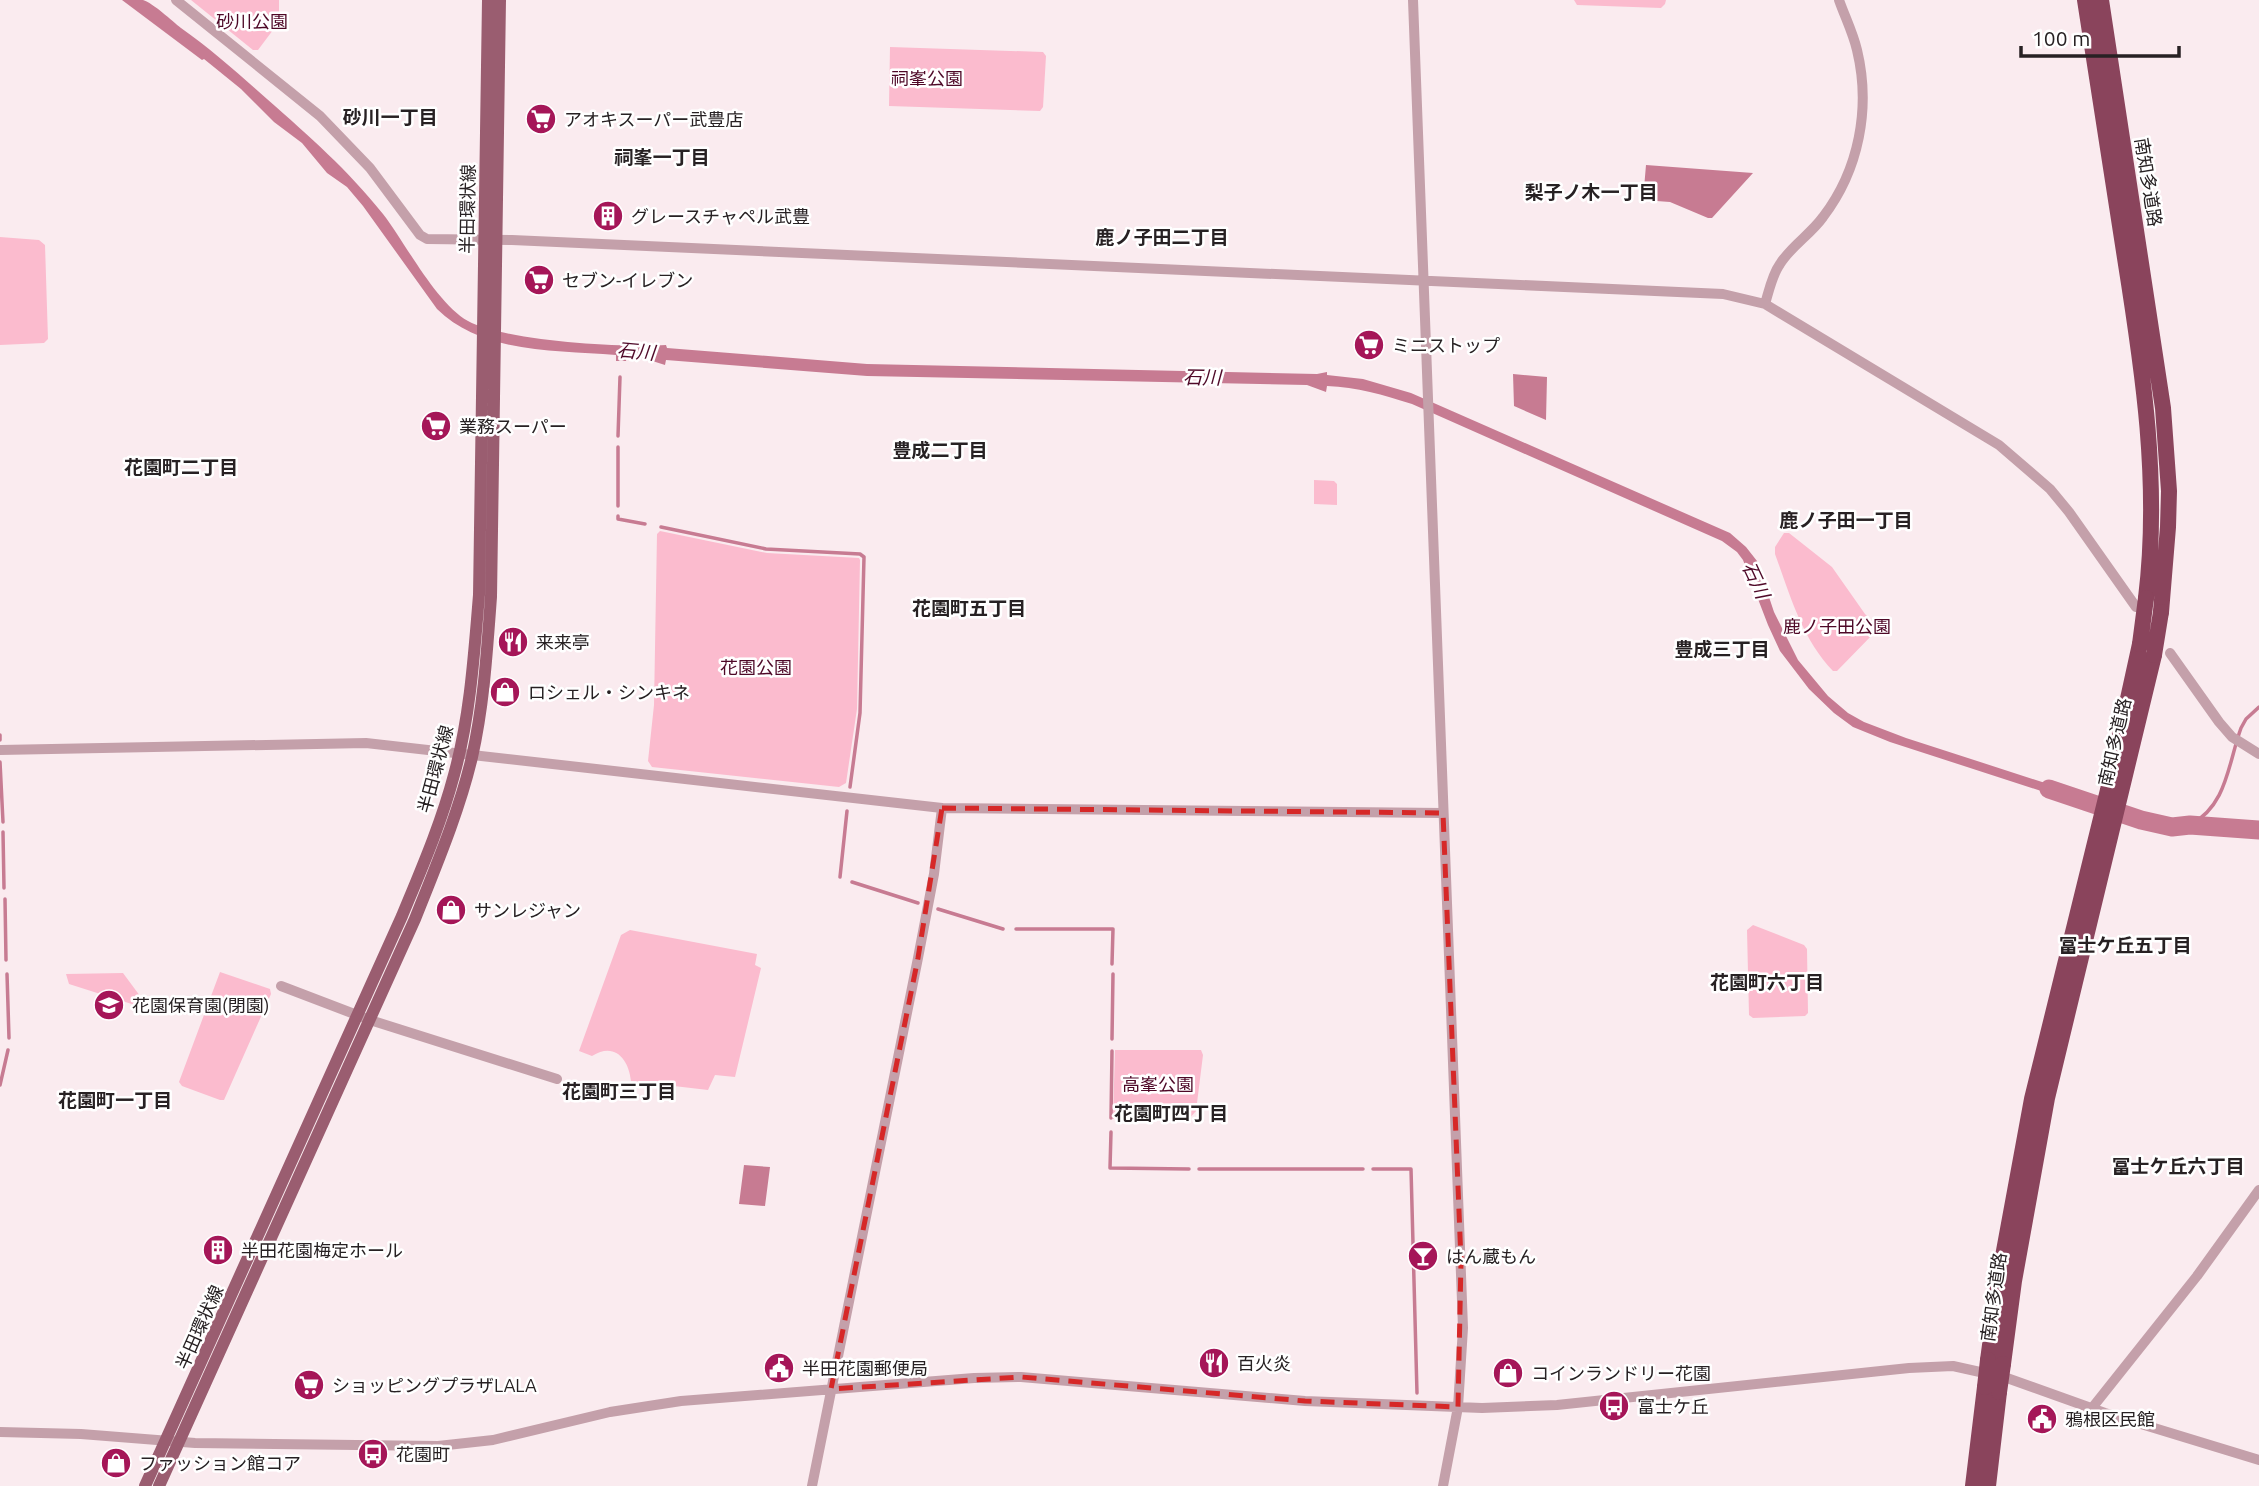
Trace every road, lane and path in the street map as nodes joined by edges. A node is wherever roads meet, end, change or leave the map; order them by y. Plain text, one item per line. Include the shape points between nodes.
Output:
1 (176, 0) edge
2 (488, 0) edge
3 (500, 0) edge
4 (1413, 0) edge
5 (1839, 0) edge
6 (2085, 0) edge
7 (2101, 0) edge
8 (491, 240) junction
9 (1424, 281) junction
10 (1765, 304) junction
11 (2141, 603) junction
12 (2162, 654) junction
13 (0, 750) edge
14 (2259, 754) edge
15 (466, 755) junction
16 (2115, 792) junction
17 (942, 808) junction
18 (1443, 813) junction
19 (281, 986) dead end
20 (365, 1017) junction
21 (556, 1079) dead end
22 (2259, 1190) edge
23 (1992, 1389) junction
24 (831, 1390) junction
25 (1458, 1407) junction
26 (2092, 1408) junction
27 (0, 1432) edge
28 (173, 1441) junction
29 (2259, 1460) edge
30 (145, 1486) edge
31 (159, 1486) edge
32 (812, 1486) edge
33 (1443, 1486) edge
34 (1973, 1486) edge
35 (1988, 1486) edge

1 - 8 street via 320,116 370,168 420,235
2 - 8 main road, 半田環状線
3 - 8 main road, 半田環状線
4 - 9 street
5 - 10 street via 1862,73 1858,140 1840,192 1821,220 1779,264
6 - 11 highway, 南知多道路 via 2149,441 2152,526
7 - 12 highway, 南知多道路, bridge via 2163,408 2169,515
8 - 9 street
8 - 15 main road, 半田環状線 via 479,595
9 - 10 street via 1723,294
9 - 18 street
10 - 11 street via 1999,444 2056,497
11 - 16 highway, 南知多道路, bridge via 2140,644
12 - 14 street via 2236,740
12 - 16 highway, 南知多道路
13 - 15 street via 366,743
15 - 17 street
15 - 20 main road, 半田環状線 via 447,837
16 - 23 highway, 南知多道路, bridge via 2047,1098
17 - 18 street
17 - 24 street via 918,958
18 - 25 street via 1462,1287
19 - 20 street
20 - 21 street
20 - 28 main road, 半田環状線
22 - 26 street
23 - 34 highway, 南知多道路
23 - 35 highway, 南知多道路
24 - 25 street via 1021,1377 1305,1401
24 - 28 street via 681,1401 610,1412 493,1440 438,1446
24 - 32 street
25 - 26 street via 1557,1405 1953,1366 2007,1378
25 - 33 street
26 - 29 street
27 - 28 street
28 - 30 main road, 半田環状線
28 - 31 main road, 半田環状線

